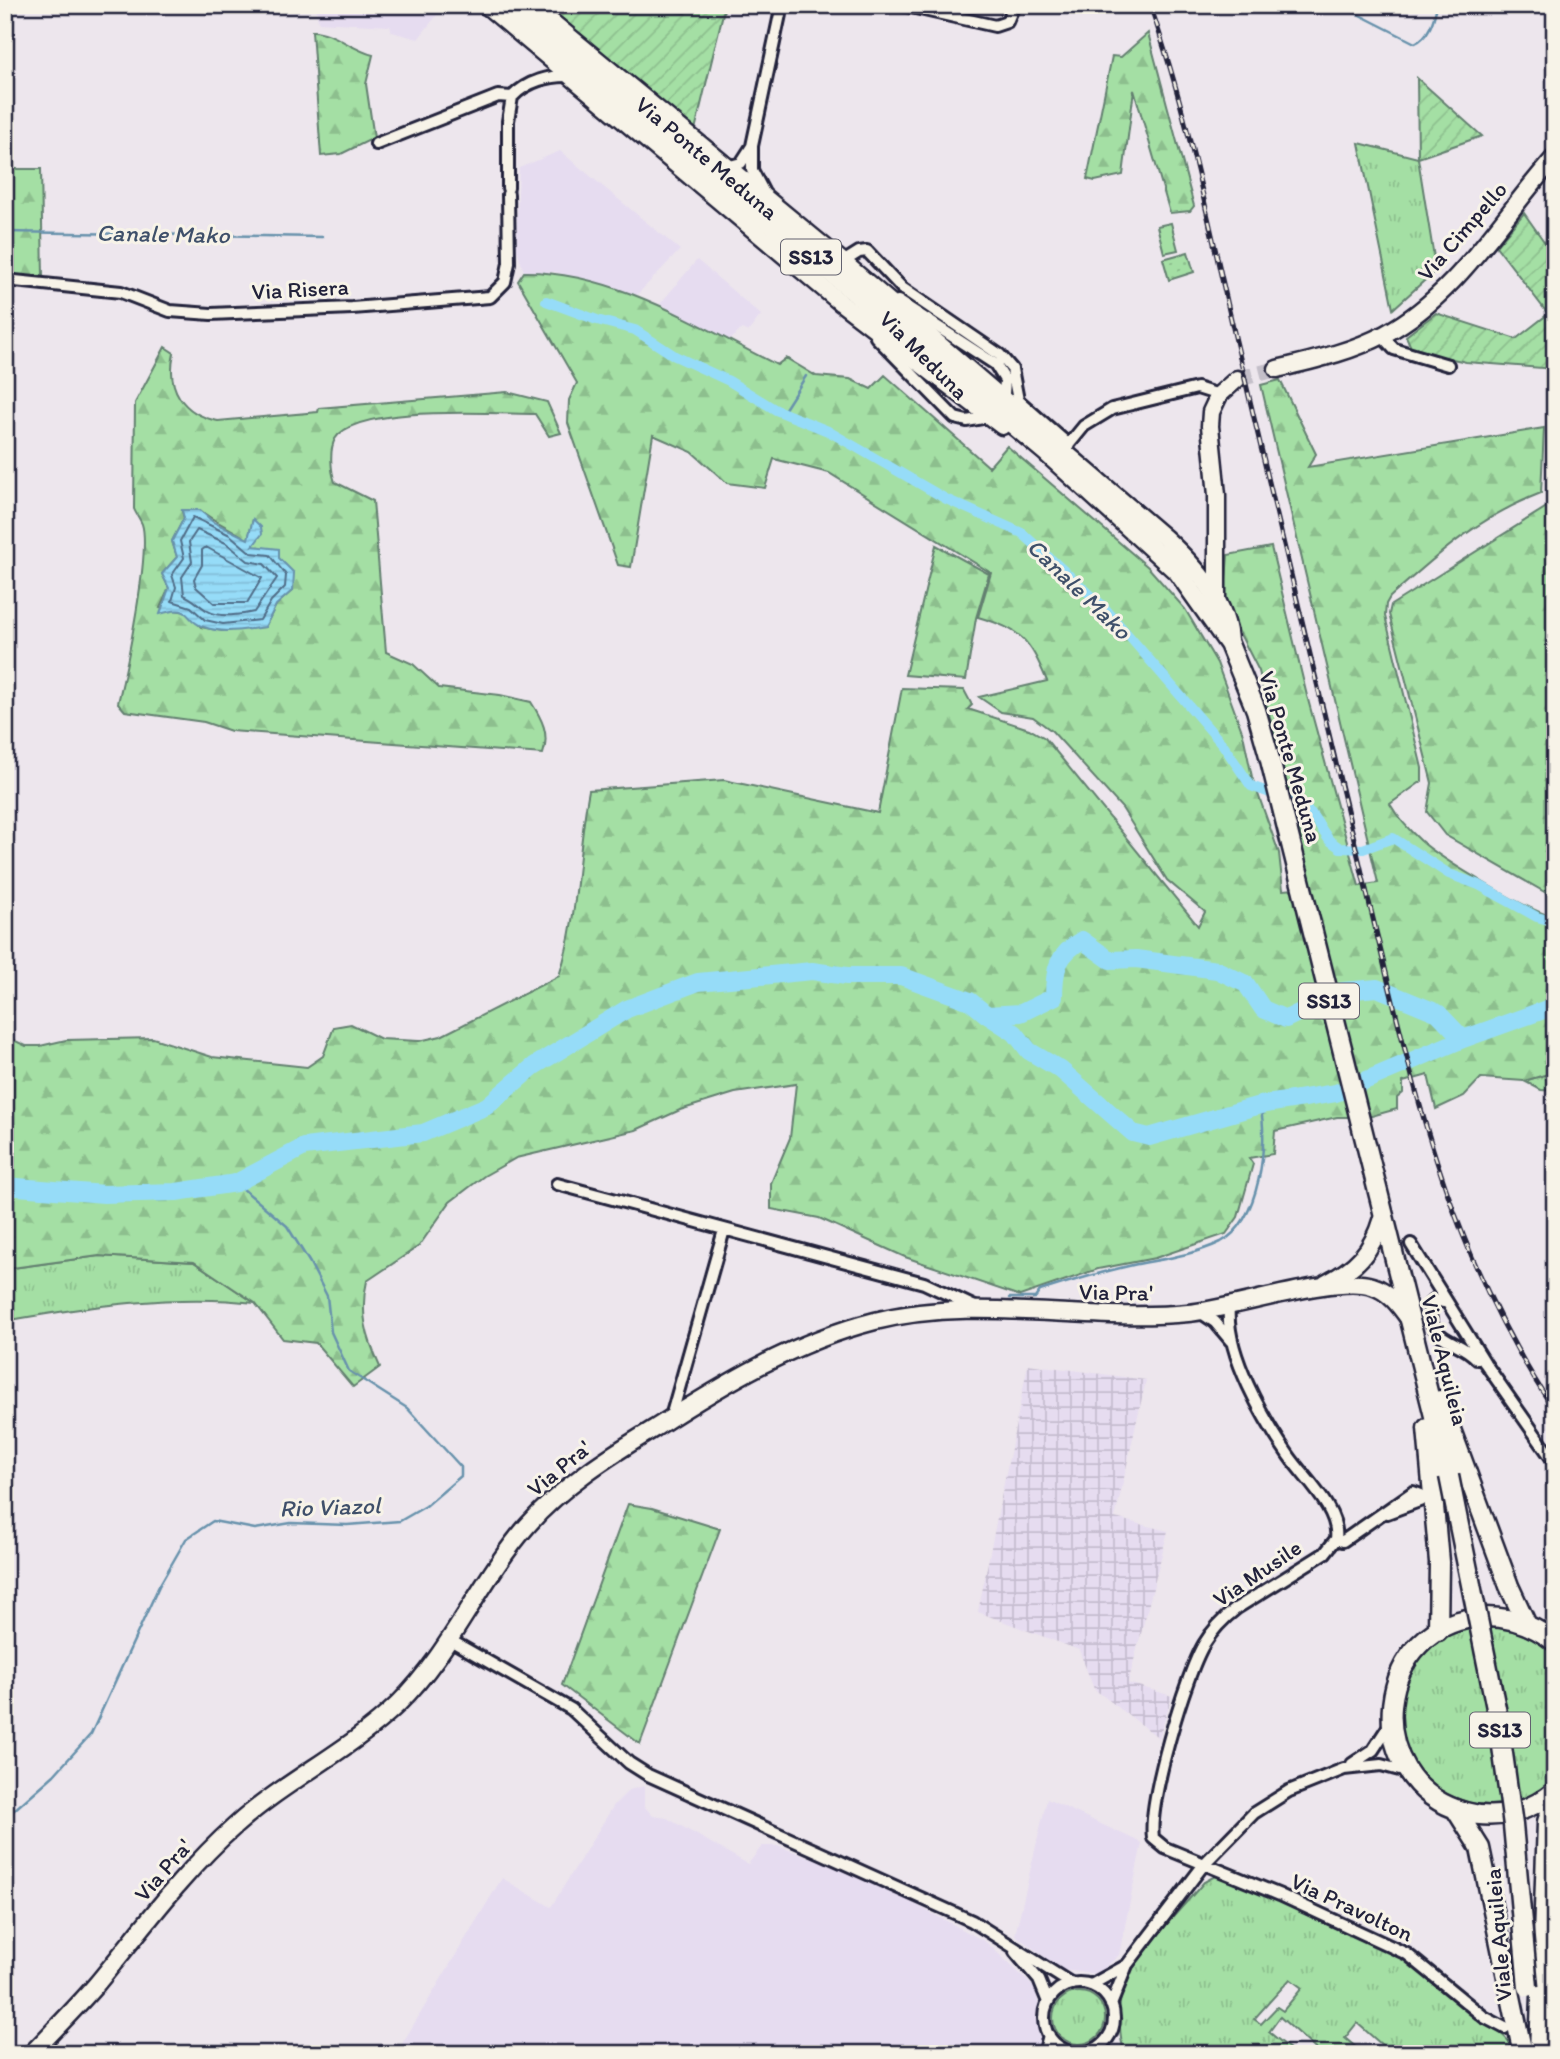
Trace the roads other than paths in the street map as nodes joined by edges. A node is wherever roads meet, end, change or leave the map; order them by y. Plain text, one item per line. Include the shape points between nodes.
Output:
1 (486, 5) edge
2 (509, 5) edge
3 (531, 5) edge
4 (782, 5) edge
5 (902, 5) edge
6 (1014, 5) edge
7 (542, 50) junction
8 (574, 69) junction
9 (533, 82) junction
10 (512, 97) junction
11 (376, 144) dead end
12 (752, 146) junction
13 (1555, 157) edge
14 (727, 167) junction
15 (781, 212) junction
16 (843, 262) junction
17 (860, 277) junction
18 (5, 280) edge
19 (841, 303) junction
20 (1382, 336) junction
21 (965, 344) joint
22 (1448, 365) dead end
23 (1277, 369) tunnel mouth
24 (1237, 379) tunnel mouth
25 (1004, 394) dead end
26 (1219, 395) junction
27 (983, 418) dead end
28 (1060, 449) junction
29 (1216, 544) junction
30 (1191, 563) junction
31 (1217, 602) junction
32 (1229, 643) junction
33 (1357, 1116) joint
34 (557, 1184) dead end
35 (1382, 1218) junction
36 (724, 1230) junction
37 (1411, 1244) dead end
38 (1317, 1288) junction
39 (1444, 1301) junction
40 (1229, 1308) junction
41 (979, 1309) junction
42 (1200, 1312) junction
43 (1411, 1321) junction
44 (1238, 1356) junction
45 (1504, 1391) junction
46 (671, 1417) junction
47 (1555, 1463) edge
48 (1387, 1513) dead end
49 (1336, 1539) junction
50 (1527, 1625) junction
51 (1437, 1632) junction
52 (450, 1640) junction
53 (1554, 1641) edge
54 (1390, 1724) junction
55 (1344, 1769) junction
56 (1407, 1772) junction
57 (1555, 1791) edge
58 (1555, 1797) edge
59 (1456, 1810) junction
60 (1205, 1863) junction
61 (1011, 1947) junction
62 (1127, 1965) junction
63 (1072, 1984) junction
64 (1091, 1985) junction
65 (1048, 2002) junction
66 (1111, 2005) junction
67 (1505, 2028) dead end
68 (1049, 2035) junction
69 (1067, 2052) edge
70 (31, 2054) edge
71 (1044, 2054) edge
72 (1523, 2054) edge
73 (1532, 2054) edge
74 (1539, 2054) edge

1 - 7 street, Via Ponte Meduna
2 - 8 main road, SS13
3 - 14 street, Via Ponte Meduna
4 - 12 street, Via Ponte Meduna
5 - 6 street via 995,26 1007,22
7 - 8 street, Via Ponte Meduna
7 - 9 street via 545,68
8 - 9 street
8 - 19 street, Via Ponte Meduna
8 - 28 main road, Via Ponte Meduna / SS13
9 - 10 street
10 - 11 street via 498,96
10 - 18 street, Via Risera via 508,121 509,263 505,282 490,297 211,314 170,311 121,292
12 - 14 street, Via Ponte Meduna via 741,163
12 - 15 street, Via Ponte Meduna via 755,179
13 - 20 street, Via Cimpello via 1447,288
14 - 15 street, Via Ponte Meduna
15 - 16 street, Via Ponte Meduna
16 - 17 street, Via Ponte Meduna
16 - 28 street, Via Ponte Meduna via 867,251 902,288 1000,355 1012,369 1018,400
17 - 21 street, Via Ponte Meduna
17 - 28 street, Via Ponte Meduna
19 - 27 street, Via Meduna via 955,418
19 - 28 street, Via Ponte Meduna via 1023,442
20 - 22 street via 1394,349
20 - 23 street, Via Cimpello via 1347,351
21 - 25 street, Via Meduna via 995,364 1005,380
24 - 26 street
26 - 28 street via 1197,388 1111,409
26 - 29 street via 1210,426
28 - 30 street, Via Ponte Meduna
28 - 32 main road, Via Ponte Meduna / SS13 via 1178,572
29 - 30 street via 1204,559
29 - 31 street
30 - 31 street, Via Ponte Meduna
31 - 32 street, Via Ponte Meduna via 1229,627
32 - 33 main road, Via Ponte Meduna / SS13 via 1268,752
33 - 35 main road, Viale Aquileia / SS13
34 - 36 street
35 - 38 street, Via Pra' via 1364,1258
35 - 43 main road, Viale Aquileia / SS13
36 - 41 street via 924,1283
36 - 46 street
37 - 39 street
38 - 40 street, Via Pra'
38 - 43 street, Via Pra' via 1360,1284 1378,1288
39 - 45 street
39 - 45 street via 1430,1304 1439,1335 1474,1354
40 - 42 street, Via Pra'
40 - 44 street
41 - 42 street, Via Pra' via 1109,1317
41 - 46 street, Via Pra' via 880,1320 821,1336 741,1373
42 - 44 street via 1224,1332
43 - 50 main road via 1508,1586
43 - 51 main road via 1434,1484
43 - 73 main road, Viale Aquileia / SS13, bridge via 1449,1476 1498,1718 1513,1825
44 - 49 street via 1263,1416 1333,1518
45 - 47 street
46 - 52 street, Via Pra' via 578,1479 528,1525
48 - 49 street, Via Musile via 1343,1541
49 - 60 street, Via Musile via 1325,1553 1224,1617 1196,1659 1163,1768 1152,1831 1157,1843
50 - 51 main road via 1482,1618
50 - 53 main road
51 - 54 main road via 1401,1671 1392,1696
52 - 61 street via 571,1709 648,1775 960,1915
52 - 70 street, Via Pra' via 423,1678 366,1733 280,1789 217,1843
54 - 55 street via 1373,1750
54 - 56 main road
55 - 56 street via 1381,1765
55 - 60 street via 1272,1801
56 - 59 main road via 1424,1791
57 - 59 main road via 1534,1805 1504,1815
58 - 74 main road via 1547,1822
59 - 72 main road via 1480,1848
60 - 62 street
60 - 67 street, Via Pravolton via 1407,1954 1484,2017
61 - 63 street
61 - 65 street via 1040,1980
62 - 64 street
62 - 66 street
63 - 64 street
63 - 65 street via 1058,1990
64 - 66 street
65 - 68 street
66 - 69 street via 1114,2022 1106,2040 1090,2051
68 - 69 street
68 - 71 street

